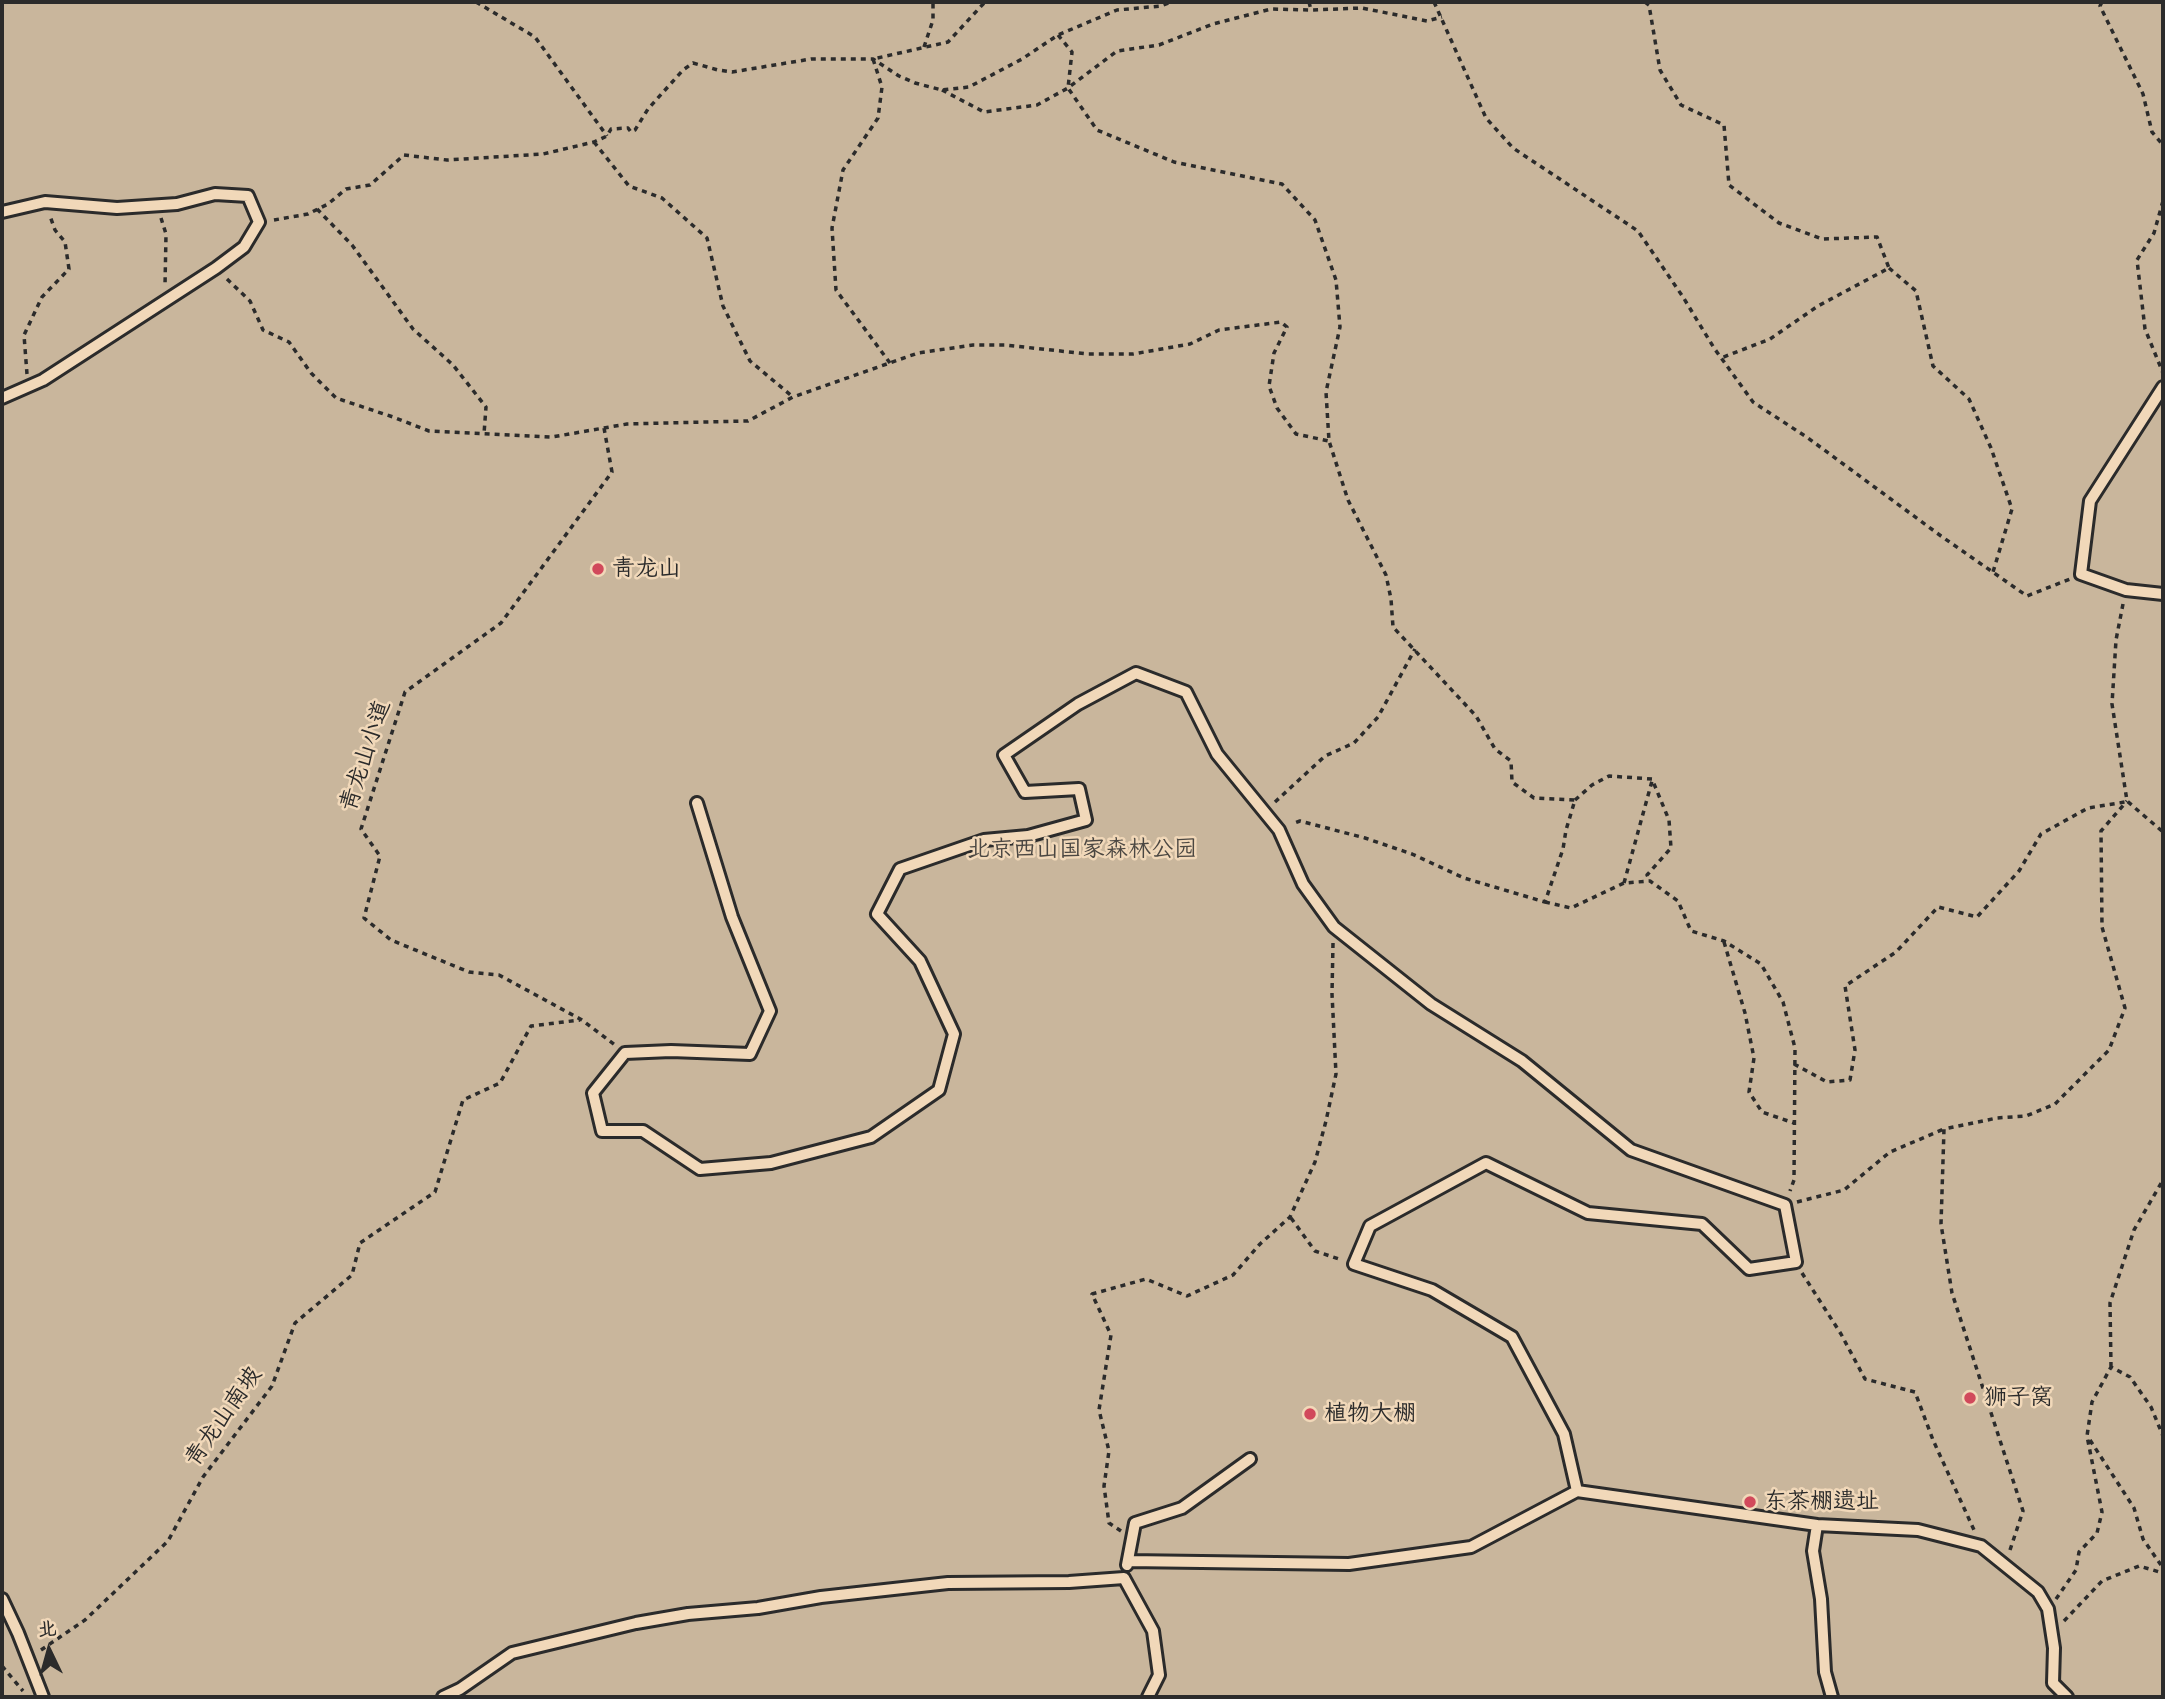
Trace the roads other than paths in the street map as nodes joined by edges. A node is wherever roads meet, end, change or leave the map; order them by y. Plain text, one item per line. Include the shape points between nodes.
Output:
1 (2, 212) edge
2 (2163, 387) edge
3 (2, 398) edge
4 (2163, 594) edge
5 (697, 803) dead end
6 (1250, 1459) dead end
7 (1577, 1491) junction
8 (1817, 1525) junction
9 (1128, 1561) junction
10 (1124, 1578) junction
11 (2, 1600) edge
12 (43, 1697) edge
13 (443, 1697) edge
14 (1148, 1697) edge
15 (1832, 1697) edge
16 (2067, 1697) edge

1 - 3 lane via 45,202 117,208 177,204 215,194 248,196 259,222 244,247 216,268 43,380
2 - 4 lane via 2090,501 2081,574 2126,590
5 - 7 lane via 732,917 770,1011 750,1054 625,1053 593,1093 602,1131 643,1131 699,1170 771,1163 871,1137 939,1090 954,1034 920,961 877,914 900,869 984,840 1028,836 1086,820 1079,789 1025,792 1004,755 1078,704 1136,673 1186,692 1217,754 1279,830 1303,884 1334,927 1431,1004 1522,1060 1631,1150 1785,1205 1796,1262 1749,1269 1702,1224 1588,1213 1486,1163 1370,1226 1354,1264 1432,1290 1511,1337 1564,1434
6 - 9 lane via 1182,1508 1135,1523
7 - 8 lane
7 - 9 lane via 1471,1547 1349,1564
8 - 15 lane via 1813,1550 1825,1672
8 - 16 lane via 1918,1530 1981,1546 2038,1592 2048,1609 2053,1683
9 - 10 lane
10 - 13 lane via 948,1583 636,1623 512,1653
10 - 14 lane via 1153,1631 1159,1675
11 - 12 lane

